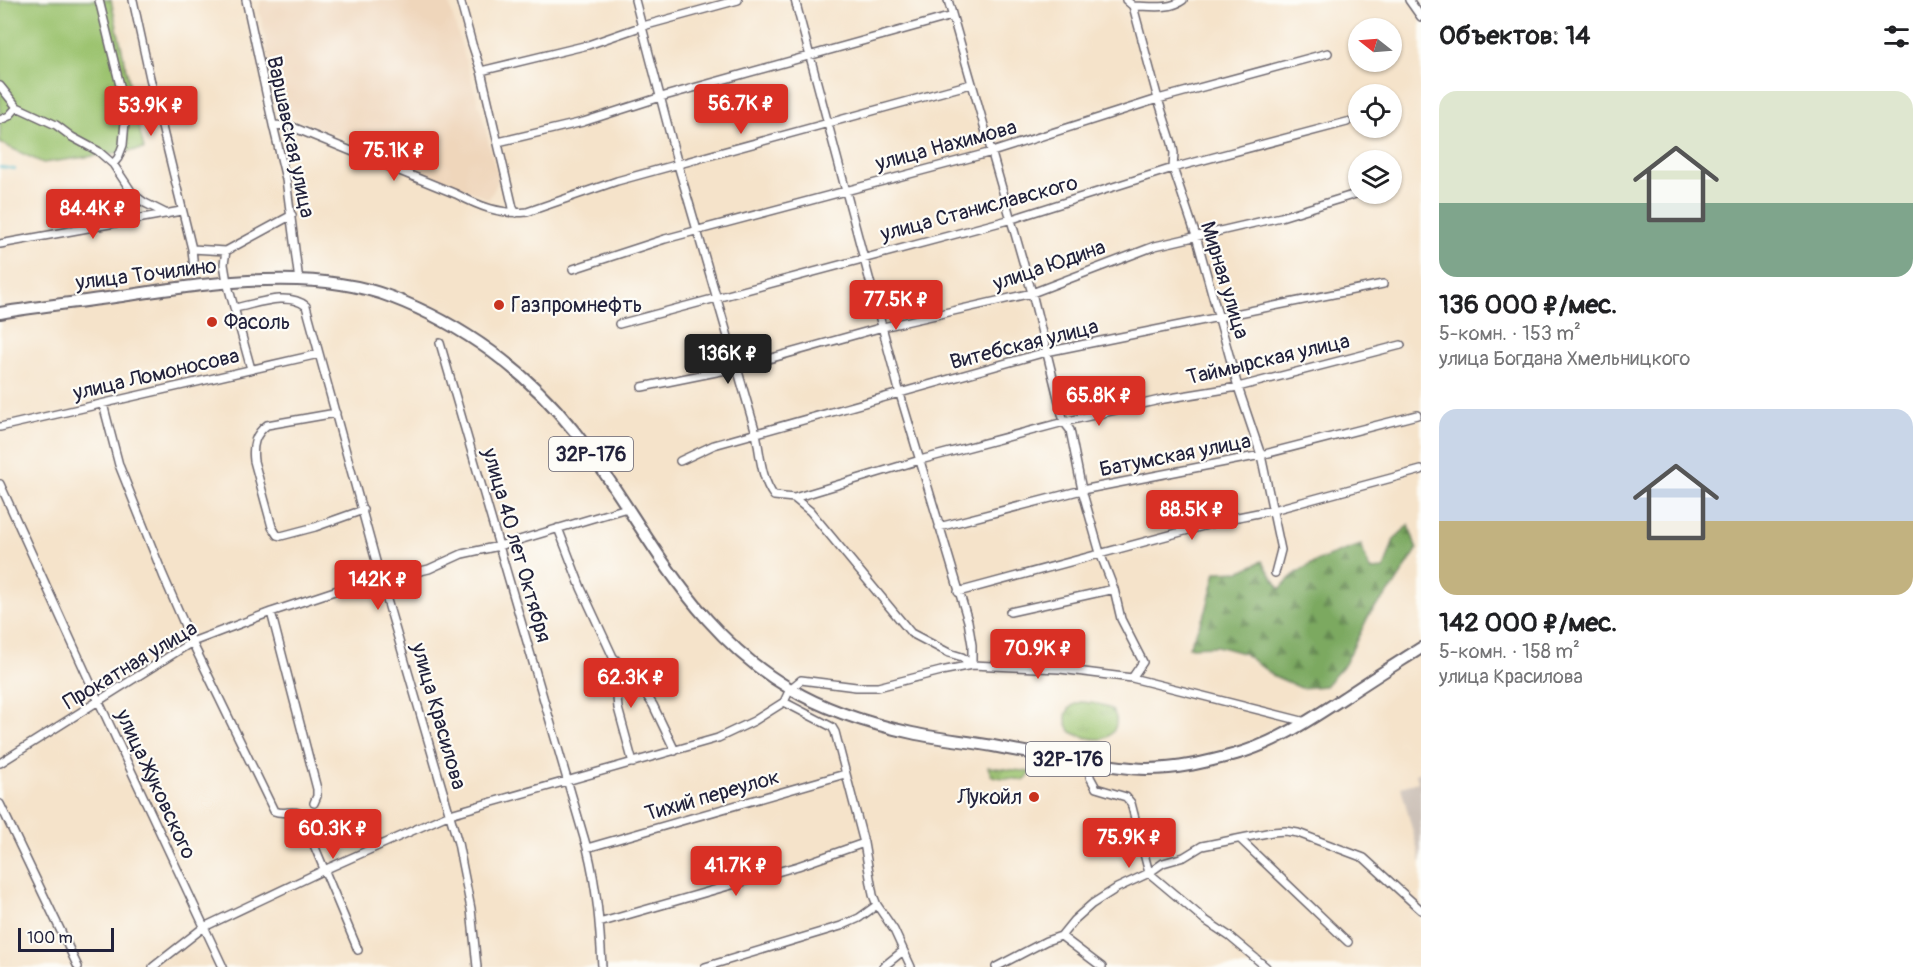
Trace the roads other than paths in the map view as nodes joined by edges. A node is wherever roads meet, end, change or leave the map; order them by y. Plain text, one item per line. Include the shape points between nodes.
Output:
1 (99, 0) edge
2 (133, 0) edge
3 (246, 0) edge
4 (460, 0) edge
5 (635, 0) edge
6 (738, 0) edge
7 (795, 0) edge
8 (948, 0) edge
9 (1126, 0) edge
10 (1183, 0) edge
11 (1409, 0) edge
12 (1133, 6) junction
13 (952, 16) junction
14 (1421, 17) edge
15 (643, 26) junction
16 (1328, 53) dead end
17 (811, 56) junction
18 (481, 71) junction
19 (971, 84) junction
20 (0, 86) edge
21 (661, 97) junction
22 (1158, 99) junction
23 (17, 107) junction
24 (0, 120) edge
25 (1347, 122) dead end
26 (827, 123) junction
27 (273, 125) junction
28 (498, 142) junction
29 (992, 152) junction
30 (113, 164) junction
31 (678, 165) junction
32 (1173, 168) junction
33 (846, 190) junction
34 (1348, 196) edge
35 (181, 211) junction
36 (516, 213) junction
37 (167, 214) junction
38 (292, 215) junction
39 (1012, 219) junction
40 (698, 231) junction
41 (1196, 236) junction
42 (0, 244) edge
43 (192, 249) junction
44 (226, 251) junction
45 (865, 257) junction
46 (194, 269) dead end
47 (573, 270) dead end
48 (298, 281) junction
49 (227, 282) junction
50 (1383, 284) dead end
51 (1032, 292) junction
52 (716, 299) junction
53 (235, 308) junction
54 (0, 314) edge
55 (1220, 317) junction
56 (619, 324) dead end
57 (882, 327) junction
58 (440, 343) dead end
59 (1401, 345) dead end
60 (1046, 352) junction
61 (319, 354) junction
62 (736, 368) junction
63 (250, 369) junction
64 (642, 387) dead end
65 (1238, 387) junction
66 (900, 394) junction
67 (103, 404) junction
68 (336, 413) junction
69 (1417, 415) dead end
70 (1064, 422) junction
71 (0, 427) edge
72 (756, 433) junction
73 (1261, 455) junction
74 (920, 460) junction
75 (680, 461) dead end
76 (1421, 470) edge
77 (0, 484) edge
78 (1082, 490) junction
79 (794, 498) junction
80 (627, 508) junction
81 (363, 510) junction
82 (1273, 510) junction
83 (939, 527) junction
84 (558, 528) junction
85 (499, 546) junction
86 (1100, 553) junction
87 (1275, 573) dead end
88 (380, 576) junction
89 (1114, 589) junction
90 (958, 592) junction
91 (271, 612) junction
92 (1010, 612) dead end
93 (192, 642) junction
94 (1421, 648) edge
95 (613, 657) junction
96 (972, 665) junction
97 (1132, 678) junction
98 (790, 689) junction
99 (99, 702) junction
100 (784, 702) junction
101 (1306, 722) junction
102 (675, 751) junction
103 (1089, 762) junction
104 (0, 763) edge
105 (633, 764) junction
106 (845, 774) junction
107 (569, 780) junction
108 (314, 802) dead end
109 (0, 804) edge
110 (450, 814) junction
111 (1241, 840) junction
112 (864, 843) junction
113 (587, 848) junction
114 (324, 870) junction
115 (1149, 873) junction
116 (877, 904) junction
117 (1421, 910) edge
118 (599, 923) junction
119 (204, 927) junction
120 (1061, 936) junction
121 (1348, 942) dead end
122 (358, 950) dead end
123 (903, 951) junction
124 (78, 967) edge
125 (153, 967) edge
126 (223, 967) edge
127 (477, 967) edge
128 (602, 967) edge
129 (705, 967) edge
130 (883, 967) edge
131 (911, 967) edge
132 (996, 967) edge
133 (1102, 967) edge
134 (1266, 967) edge

1 - 30 street via 126,110 123,145
2 - 35 street
3 - 27 street, Варшавская улица
4 - 18 street
5 - 15 street
6 - 15 street
7 - 17 street
8 - 13 street
9 - 12 street
10 - 12 street via 1165,6
11 - 14 street
12 - 22 street, Мирная улица
13 - 17 street
13 - 19 street
15 - 18 street via 588,45
15 - 21 street
16 - 22 street, улица Нахимова
17 - 21 street
17 - 26 street
18 - 28 street
19 - 26 street
19 - 29 street
20 - 23 street
21 - 28 street via 584,122
21 - 31 street
22 - 29 street, улица Нахимова
22 - 32 street, Мирная улица via 1172,143
23 - 24 street
23 - 30 street via 56,125
25 - 32 street, улица Станиславского
26 - 31 street
26 - 33 street
27 - 36 street via 290,126 478,205
27 - 38 street, Варшавская улица
28 - 36 street
29 - 33 street, улица Нахимова
29 - 39 street
30 - 37 street via 133,194
31 - 36 street
31 - 40 street
32 - 39 street, улица Станиславского
32 - 41 street, Мирная улица
33 - 40 street, улица Нахимова
33 - 45 street
34 - 41 street, улица Юдина via 1281,217
35 - 37 street
35 - 43 street
37 - 42 street
38 - 44 street
38 - 48 street, Варшавская улица
39 - 45 street, улица Станиславского
39 - 51 street
40 - 47 street, улица Нахимова
40 - 52 street
41 - 51 street, улица Юдина via 1135,253
41 - 55 street, Мирная улица
43 - 44 street
43 - 46 street
44 - 49 street
45 - 52 street, улица Станиславского
45 - 57 street
48 - 49 main road, улица Точилино / 32Р-176
48 - 80 main road, 32Р-176 via 341,284 387,295 472,337 517,372 560,414
49 - 53 street
49 - 54 main road, улица Точилино / 32Р-176
50 - 55 street, Витебская улица
51 - 57 street, улица Юдина
51 - 60 street
52 - 56 street, улица Станиславского
52 - 62 street
53 - 61 street, улица Красилова via 276,300 301,302 306,306
53 - 63 street
55 - 60 street, Витебская улица
55 - 65 street, Мирная улица
57 - 62 street, улица Юдина
57 - 66 street
58 - 85 street, улица 40 лет Октября
59 - 65 street, Таймырская улица
60 - 66 street, Витебская улица
60 - 70 street
61 - 63 street, улица Ломоносова
61 - 68 street, улица Красилова
62 - 64 street, улица Юдина
62 - 72 street
63 - 67 street, улица Ломоносова
65 - 70 street, Таймырская улица
65 - 73 street, Мирная улица
66 - 72 street, Витебская улица
66 - 74 street
67 - 71 street, улица Ломоносова
67 - 93 street via 119,465
68 - 81 street, улица Красилова
68 - 81 street via 267,425 258,432 254,461 272,527 281,536
69 - 73 street, Батумская улица
70 - 74 street, Таймырская улица
70 - 78 street via 1070,430
72 - 75 street, Витебская улица via 714,444
72 - 79 street via 770,490 774,496
73 - 78 street, Батумская улица
73 - 82 street, Мирная улица
74 - 79 street, Таймырская улица
74 - 83 street
76 - 82 street
77 - 99 street, улица Жуковского
78 - 83 street, Батумская улица
78 - 86 street
79 - 96 street via 810,511 911,633
80 - 84 street, Прокатная улица
80 - 98 main road, 32Р-176 via 710,623 742,654
81 - 88 street, улица Красилова
82 - 86 street
82 - 87 street, Мирная улица via 1281,550
83 - 90 street
84 - 85 street, Прокатная улица
84 - 95 street via 580,588
85 - 88 street, Прокатная улица via 462,554 429,569
85 - 107 street, улица 40 лет Октября
86 - 89 street
86 - 90 street
88 - 91 street, Прокатная улица
88 - 110 street, улица Красилова
89 - 92 street
89 - 97 street via 1121,619 1143,662
90 - 96 street via 968,621
91 - 93 street, Прокатная улица
91 - 108 street via 317,789
93 - 99 street, Прокатная улица
93 - 114 street via 274,811 299,813
94 - 101 main road, 32Р-176
95 - 102 street via 635,678 653,705
95 - 105 street via 618,708
96 - 97 street via 1060,669
96 - 98 street via 878,687 801,680
97 - 101 street
98 - 100 street
98 - 103 main road, 32Р-176 via 895,729
99 - 104 street, Прокатная улица
99 - 119 street, улица Жуковского
100 - 102 street via 718,738
100 - 106 street via 832,727
101 - 103 main road, 32Р-176 via 1255,748 1184,767 1145,769
102 - 105 street
103 - 115 street via 1096,788 1126,797 1131,803
105 - 107 street
106 - 112 street
106 - 113 street, Тихий переулок
107 - 110 street
107 - 113 street, улица 40 лет Октября
109 - 124 street
110 - 114 street
110 - 127 street, улица Красилова via 471,909
111 - 115 street via 1202,846
111 - 117 street via 1285,831 1364,858
111 - 121 street
112 - 116 street
112 - 118 street
113 - 118 street, улица 40 лет Октября
114 - 119 street
114 - 122 street
115 - 120 street via 1092,904
115 - 134 street
116 - 123 street
116 - 129 street via 841,926
118 - 128 street, улица 40 лет Октября
119 - 125 street
119 - 126 street, улица Жуковского
120 - 132 street
120 - 133 street
123 - 130 street
123 - 131 street

